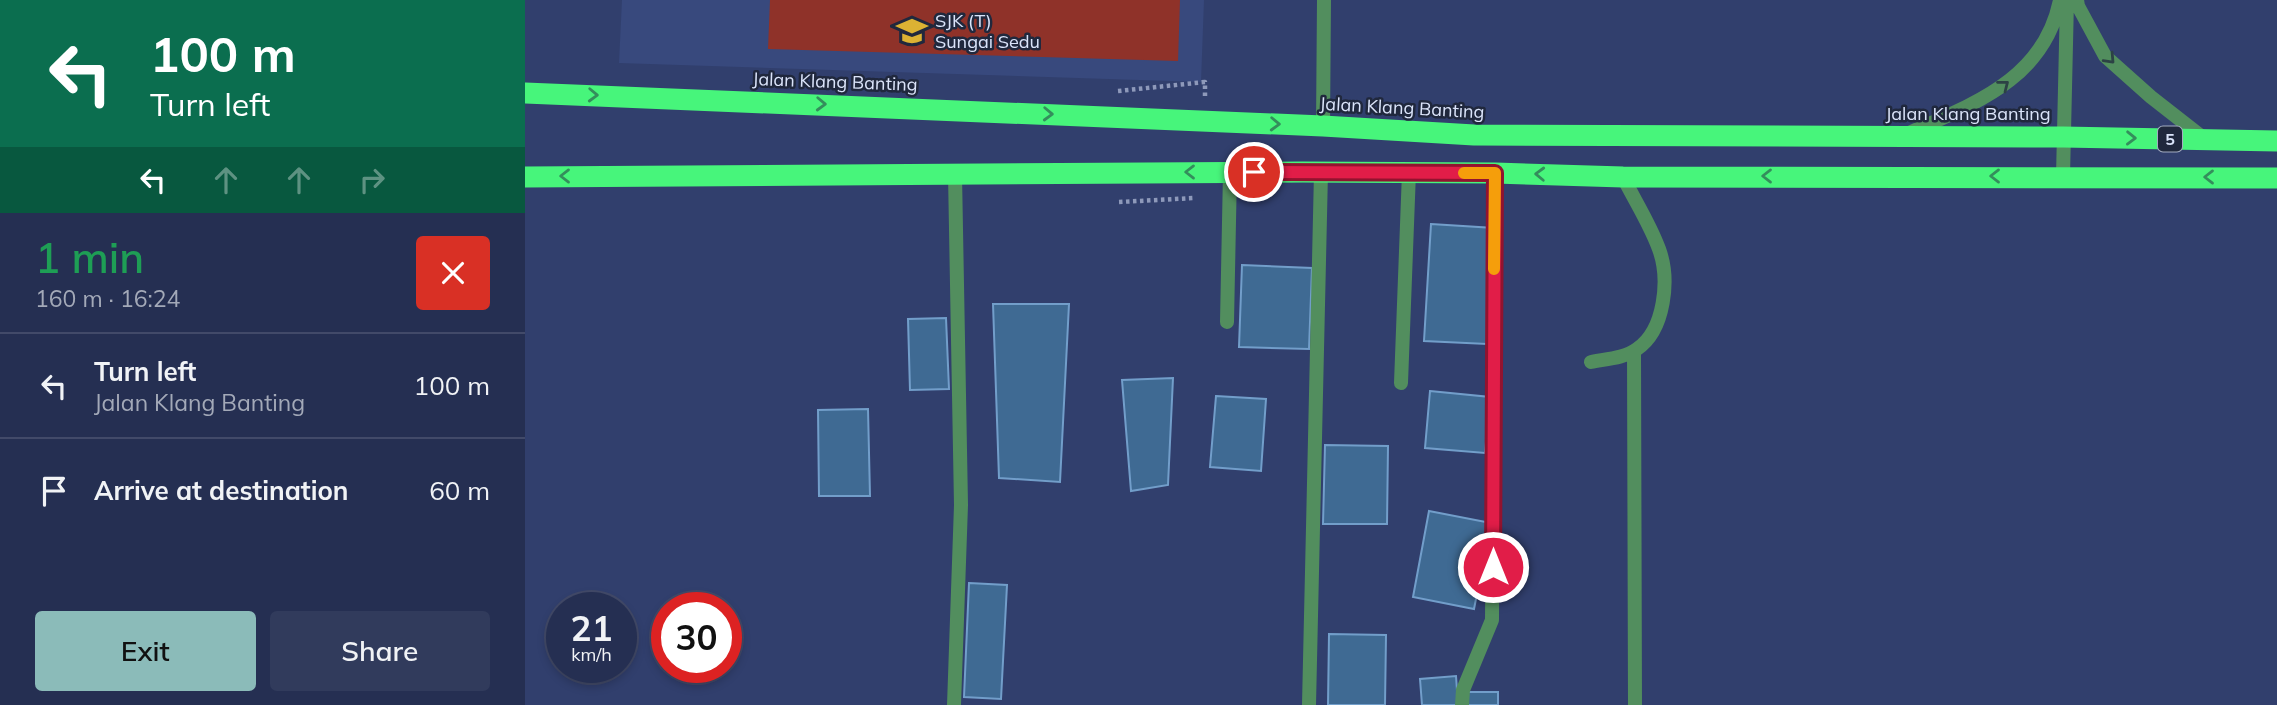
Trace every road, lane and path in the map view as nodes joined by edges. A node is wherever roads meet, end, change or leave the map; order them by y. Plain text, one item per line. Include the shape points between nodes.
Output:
1 (1324, 0) edge
2 (2060, 0) edge
3 (2067, 0) edge
4 (2077, 0) edge
5 (1205, 82) dead end
6 (1118, 91) dead end
7 (525, 93) edge
8 (1323, 126) junction
9 (1899, 137) junction
10 (2063, 137) junction
11 (2206, 140) junction
12 (2277, 141) edge
13 (1230, 172) junction
14 (1321, 172) junction
15 (1409, 172) junction
16 (1495, 173) junction
17 (955, 174) junction
18 (2063, 176) junction
19 (525, 177) edge
20 (1623, 177) junction
21 (2277, 178) edge
22 (1202, 198) dead end
23 (1119, 202) dead end
24 (1227, 322) dead end
25 (1634, 351) junction
26 (1591, 362) dead end
27 (1401, 383) dead end
28 (954, 705) edge
29 (1309, 705) edge
30 (1462, 705) edge
31 (1635, 705) edge

1 - 8 street
9 -> 2 street via 1989,97 2028,66 2055,22
3 - 10 street
4 -> 11 street via 2105,56
5 - 6 path
7 -> 8 highway, Jalan Klang Banting / 5
8 - 9 highway, Jalan Klang Banting / 5 via 1475,135
9 - 10 highway, Jalan Klang Banting / 5
10 -> 11 highway, Jalan Klang Banting / 5
10 - 18 street
11 - 12 highway, Jalan Klang Banting / 5
13 - 14 highway, 5
13 -> 17 highway, 5
13 - 24 street
14 - 15 highway, 5
14 - 29 street
15 - 16 highway, 5
15 - 27 street
20 -> 16 highway, 5
16 - 30 street via 1492,620 1463,690
17 -> 19 highway, 5
17 - 28 street via 961,505
18 -> 20 highway, 5
21 -> 18 highway, 5
20 - 25 street via 1659,250 1664,279 1659,320
22 - 23 path
25 - 26 street
25 - 31 street

